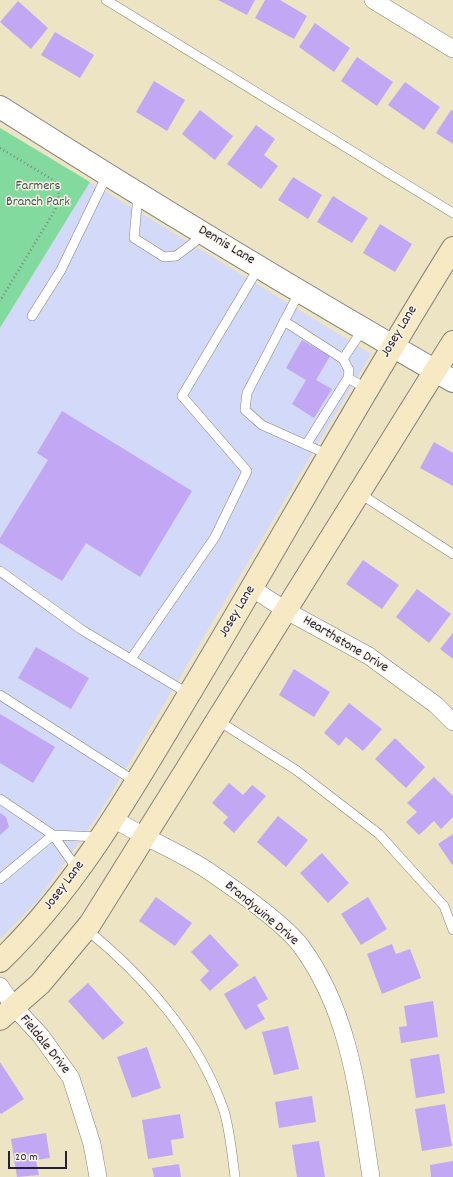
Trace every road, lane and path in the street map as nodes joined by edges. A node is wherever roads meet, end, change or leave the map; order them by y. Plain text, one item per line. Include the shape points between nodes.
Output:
1 (106, 0) edge
2 (373, 0) edge
3 (453, 48) edge
4 (0, 107) edge
5 (0, 148) edge
6 (107, 175) junction
7 (138, 194) junction
8 (453, 213) edge
9 (206, 234) junction
10 (453, 248) edge
11 (260, 266) junction
12 (300, 291) junction
13 (0, 301) edge
14 (32, 316) dead end
15 (284, 321) junction
16 (363, 329) junction
17 (453, 342) edge
18 (391, 346) junction
19 (343, 359) junction
20 (444, 376) edge
21 (348, 378) junction
22 (366, 389) junction
23 (306, 445) junction
24 (329, 454) junction
25 (359, 493) junction
26 (453, 554) edge
27 (0, 571) edge
28 (252, 588) junction
29 (285, 610) junction
30 (131, 659) junction
31 (189, 694) junction
32 (0, 695) edge
33 (217, 720) junction
34 (453, 722) edge
35 (136, 782) junction
36 (0, 799) edge
37 (114, 820) junction
38 (53, 835) junction
39 (101, 838) junction
40 (145, 838) junction
41 (78, 870) junction
42 (0, 879) edge
43 (86, 929) junction
44 (453, 930) edge
45 (0, 961) edge
46 (0, 986) edge
47 (7, 1013) edge
48 (98, 1177) edge
49 (235, 1177) edge
50 (371, 1177) edge

1 - 8 lane
2 - 3 street
4 - 6 street, Dennis Lane
5 - 13 path via 54,180 59,188 59,199 55,210
6 - 7 street, Dennis Lane
6 - 14 lane via 61,270
7 - 9 street, Dennis Lane
7 - 9 lane via 134,238 164,257 176,256
9 - 11 street, Dennis Lane
10 - 18 main road, Josey Lane
11 - 12 street, Dennis Lane
11 - 30 lane via 182,396 247,471 215,537
12 - 15 lane
12 - 16 street, Dennis Lane
15 - 19 lane
15 - 23 lane via 247,393 245,410 262,425
16 - 18 street, Dennis Lane
16 - 19 lane
17 - 20 main road
18 - 20 street, Dennis Lane
18 - 22 main road, Josey Lane
19 - 21 lane via 349,370
20 - 25 main road
21 - 22 lane
21 - 23 lane
22 - 24 main road, Josey Lane
23 - 24 lane
24 - 28 main road, Josey Lane
25 - 26 lane
25 - 29 main road
27 - 30 lane via 82,630
28 - 29 street, Hearthstone Drive
28 - 31 main road, Josey Lane
29 - 33 main road
29 - 34 street, Hearthstone Drive via 369,656 436,705
30 - 31 lane
31 - 35 main road, Josey Lane
32 - 35 lane
33 - 40 main road
33 - 44 lane via 296,770 379,834 444,906
35 - 37 main road, Josey Lane
36 - 38 lane
37 - 39 main road, Josey Lane
37 - 40 street, Brandywine Drive
38 - 39 lane
38 - 41 lane
38 - 42 lane
39 - 41 main road, Josey Lane
40 - 43 main road
40 - 50 street, Brandywine Drive via 206,869 275,921 300,944 328,992 354,1066
41 - 45 main road, Josey Lane via 30,932
43 - 47 main road via 40,984
43 - 49 lane via 106,945 165,1007 204,1063 224,1109
46 - 47 street, Fieldale Drive
47 - 48 street, Fieldale Drive via 41,1036 71,1078 92,1144

